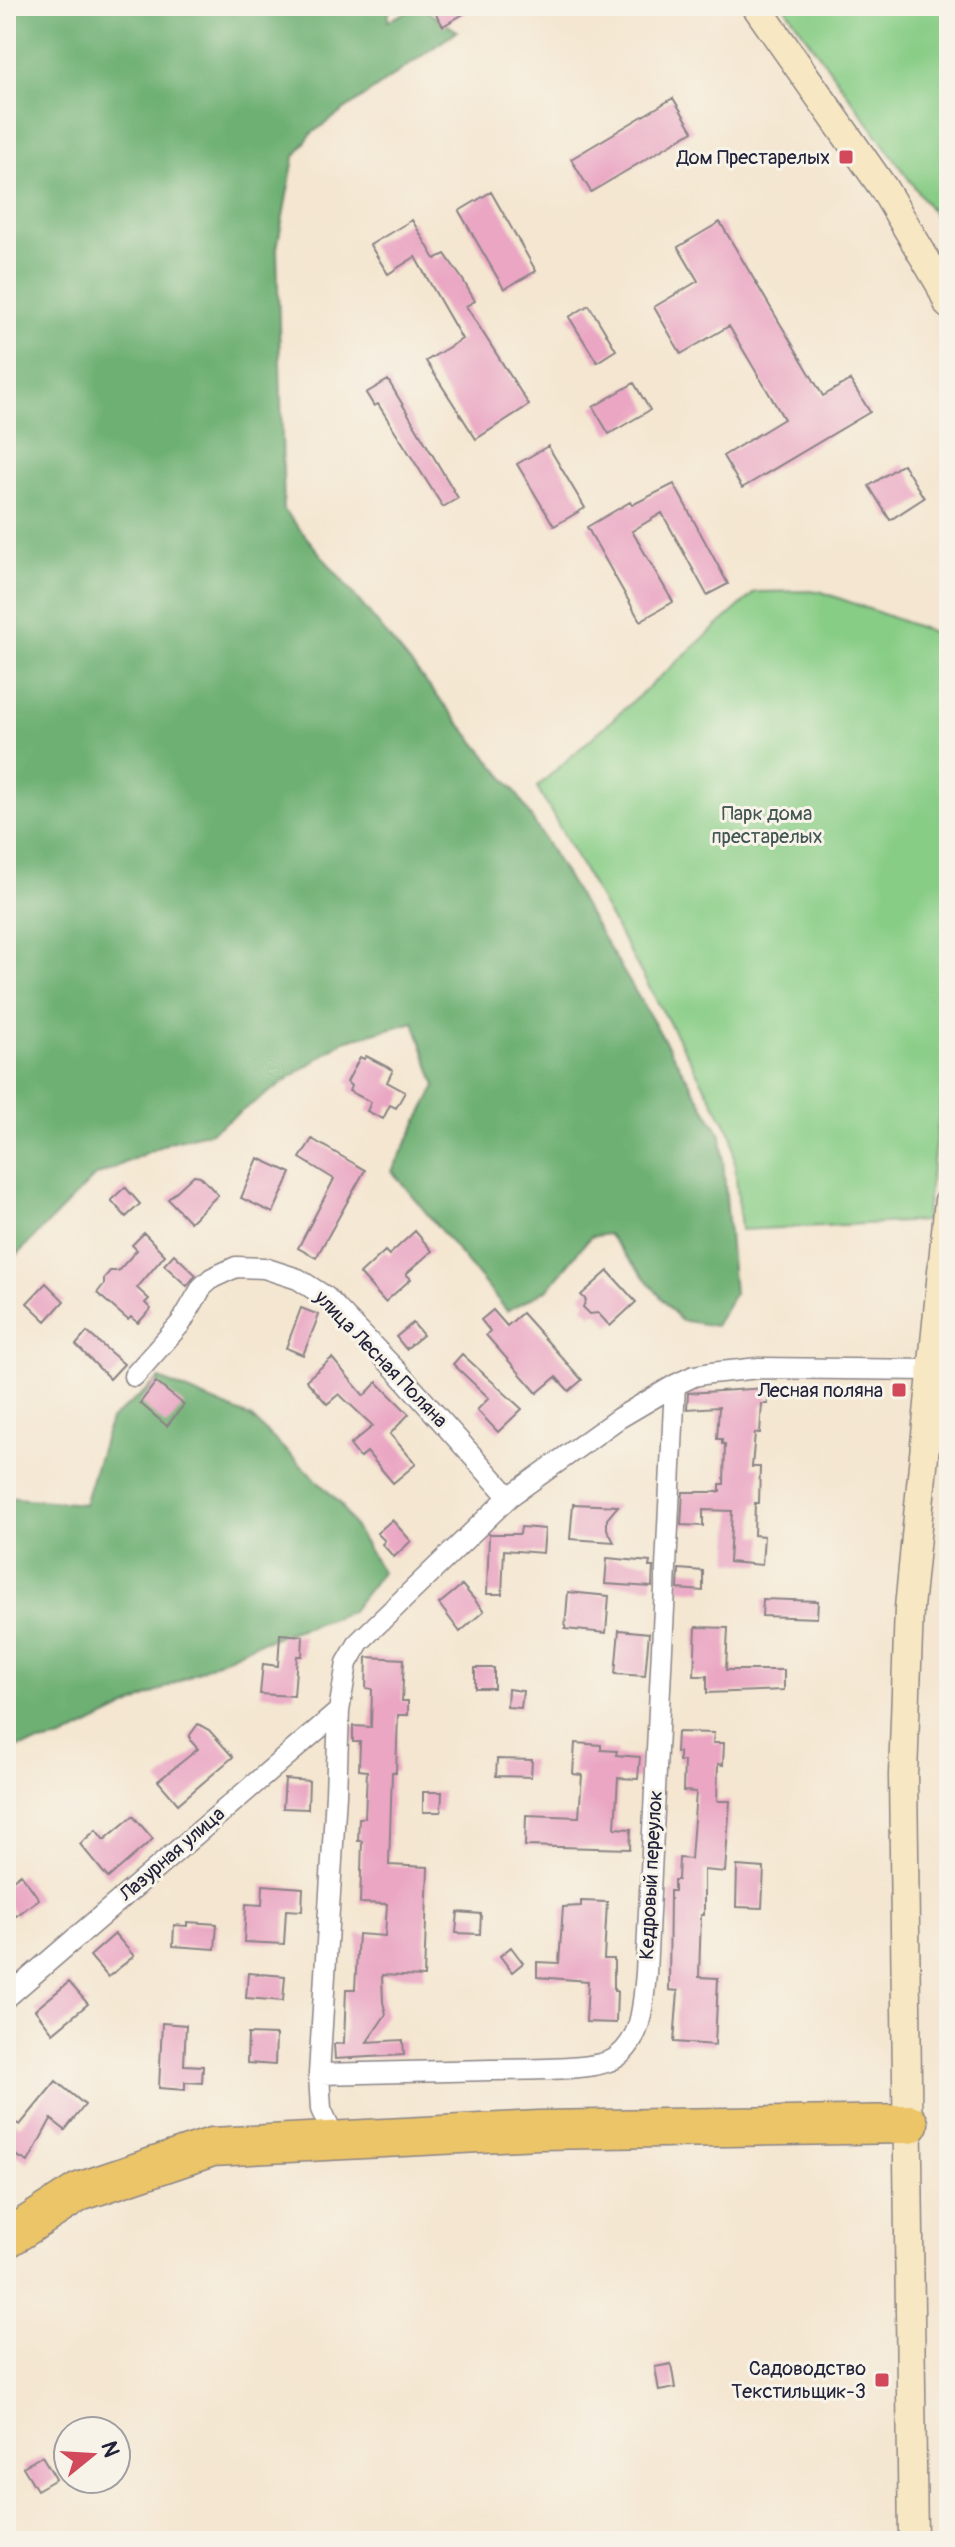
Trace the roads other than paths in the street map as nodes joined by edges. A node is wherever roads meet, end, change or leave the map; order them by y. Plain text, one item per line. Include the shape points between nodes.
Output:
1 (756, 6) edge
2 (946, 291) edge
3 (949, 1200) edge
4 (931, 1370) junction
5 (134, 1376) dead end
6 (675, 1385) junction
7 (509, 1497) junction
8 (339, 1711) junction
9 (6, 1998) edge
10 (319, 2074) junction
11 (909, 2124) junction
12 (336, 2142) junction
13 (6, 2239) edge
14 (913, 2541) edge

1 - 2 main road via 884,189
3 - 4 main road
4 - 6 street via 759,1368 694,1376
4 - 11 main road via 909,1608 904,1760
5 - 7 street, улица Лесная Поляна via 212,1278 248,1266 286,1275 313,1287 338,1308
6 - 7 street
6 - 10 street, Кедровый переулок via 646,1973 634,2039 626,2051 602,2064
7 - 8 street via 359,1642 347,1663
8 - 9 street, Лазурная улица
8 - 10 street
10 - 12 street via 321,2109
11 - 12 highway via 539,2130
11 - 14 main road
12 - 13 highway via 212,2147 79,2192

